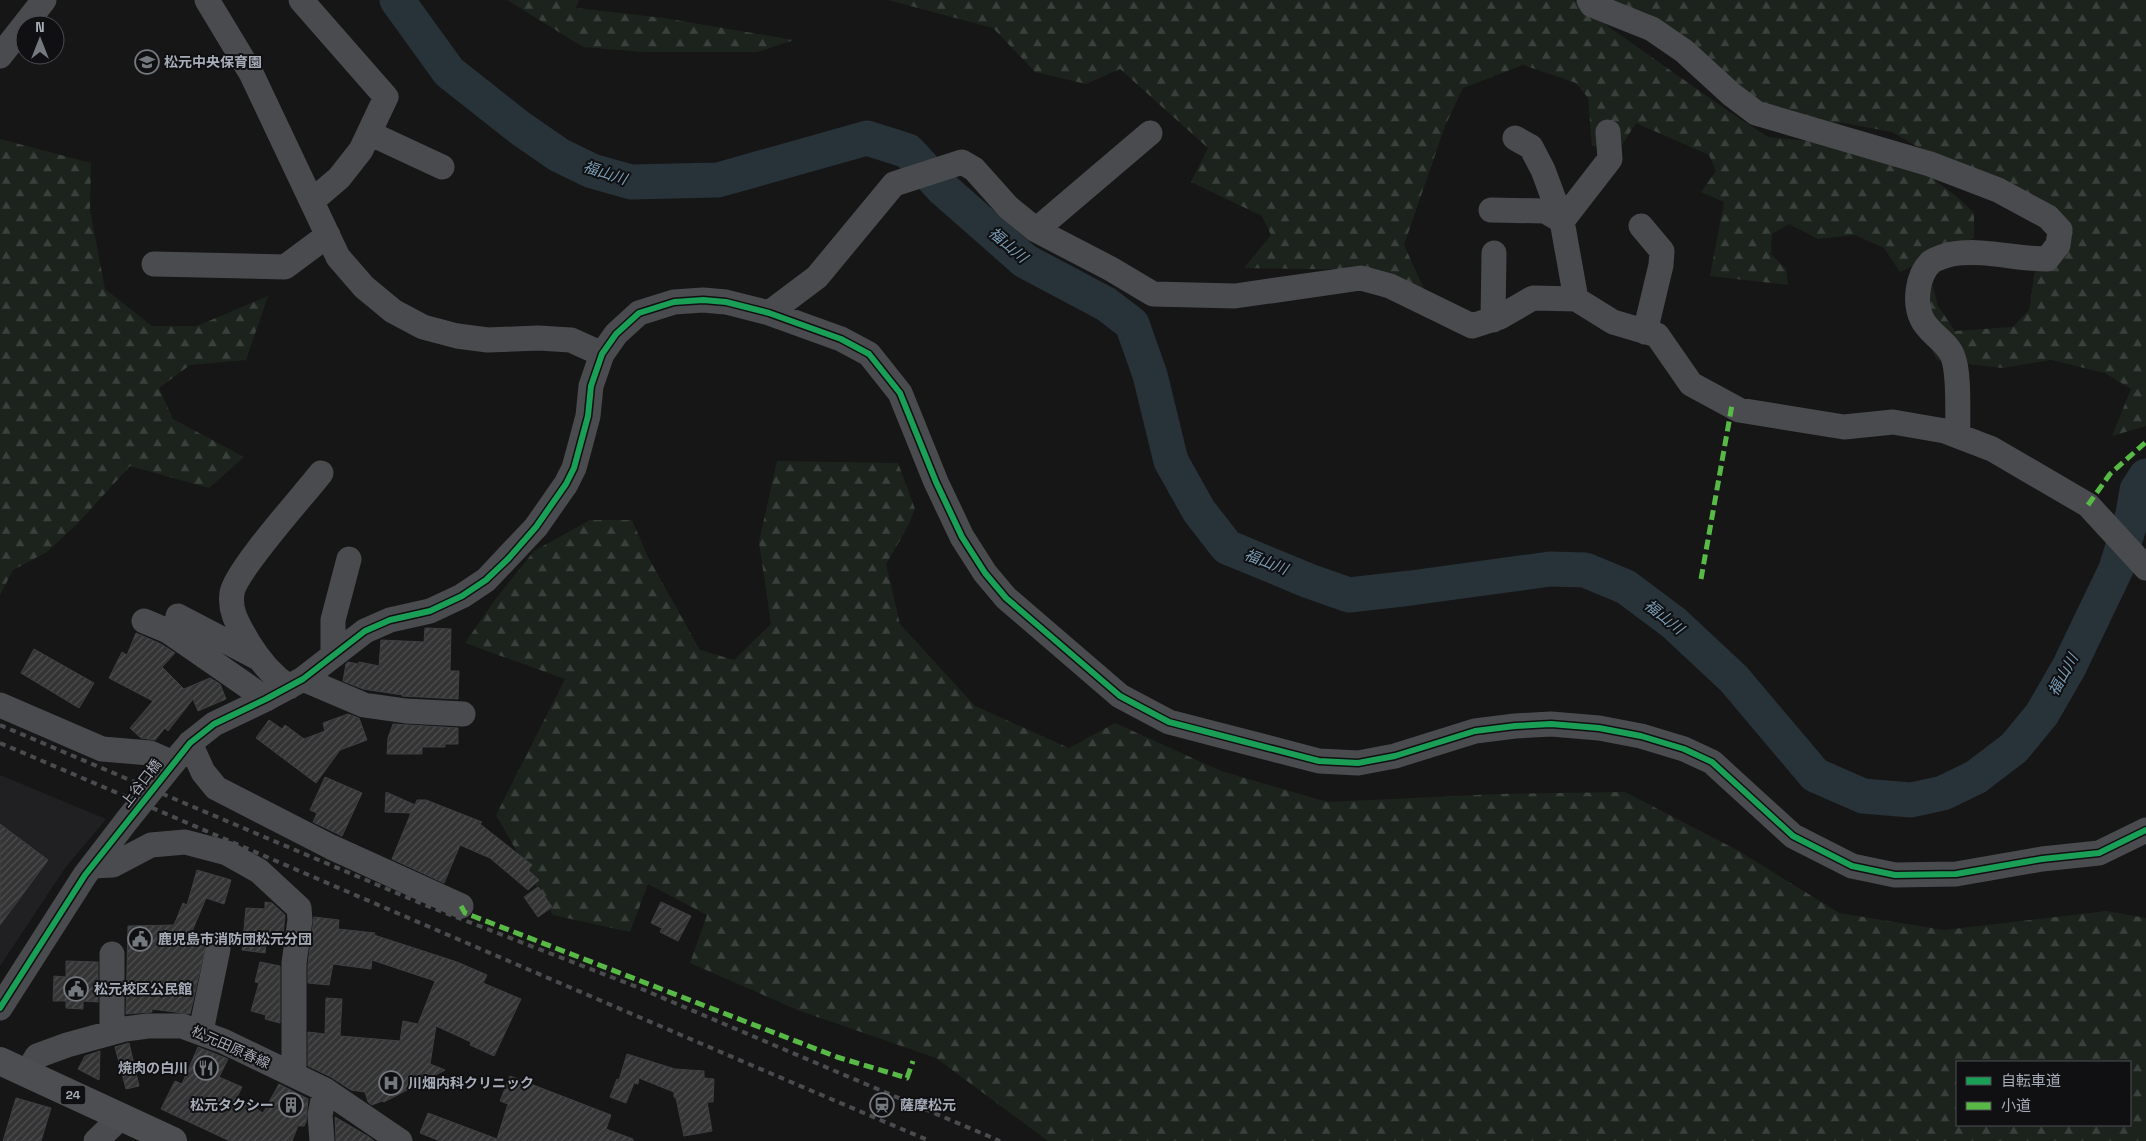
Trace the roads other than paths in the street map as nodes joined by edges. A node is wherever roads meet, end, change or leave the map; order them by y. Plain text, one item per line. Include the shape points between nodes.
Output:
1 (44, 0) edge
2 (207, 0) edge
3 (300, 0) edge
4 (1589, 0) edge
5 (0, 56) edge
6 (1608, 132) dead end
7 (369, 133) junction
8 (1150, 133) dead end
9 (1515, 138) dead end
10 (442, 167) dead end
11 (312, 201) junction
12 (1491, 210) dead end
13 (1562, 221) junction
14 (1641, 226) dead end
15 (1036, 230) junction
16 (328, 235) junction
17 (1494, 253) dead end
18 (154, 264) dead end
19 (1576, 298) junction
20 (769, 313) junction
21 (1493, 320) junction
22 (1645, 332) junction
23 (602, 354) junction
24 (1958, 436) junction
25 (321, 473) dead end
26 (349, 559) dead end
27 (2144, 566) edge
28 (178, 616) dead end
29 (144, 621) dead end
30 (333, 654) junction
31 (258, 658) junction
32 (296, 683) junction
33 (266, 699) junction
34 (0, 705) edge
35 (463, 714) dead end
36 (190, 743) junction
37 (173, 763) junction
38 (2146, 830) edge
39 (92, 866) junction
40 (461, 906) dead end
41 (218, 949) dead end
42 (112, 954) dead end
43 (0, 1008) edge
44 (201, 1031) junction
45 (112, 1032) junction
46 (0, 1061) edge
47 (26, 1074) junction
48 (294, 1075) junction
49 (325, 1090) junction
50 (121, 1117) junction
51 (96, 1141) edge
52 (173, 1141) edge
53 (322, 1141) edge
54 (400, 1141) edge

1 - 5 street
2 - 11 street via 251,73
3 - 7 street via 386,96
4 - 24 street via 1592,5 1652,29 1684,51 1756,113 1930,164 1998,190 2048,217 2060,230 2058,246 2047,259 1990,252 1952,254 1932,262 1921,278 1917,298 1922,320 1953,356
6 - 13 street via 1610,159
7 - 10 street
7 - 11 street via 361,150 339,178
8 - 15 street
9 - 13 street via 1531,147
11 - 16 street
12 - 13 street via 1545,210
13 - 19 street
14 - 22 street via 1662,251
15 - 20 street via 1008,207 974,169 962,162 894,184 817,277
15 - 21 street via 1153,294 1235,296 1361,278 1390,286 1472,326
16 - 18 street via 285,267
16 - 23 street via 338,257 364,287 393,311 423,328 488,340 571,340
17 - 21 street
19 - 21 street via 1533,298
19 - 22 street via 1613,322
20 - 23 street, 上谷口橋 via 726,302 674,302 639,314 616,334
20 - 38 street, 上谷口橋 via 841,339 869,354 900,393 962,537 985,573 1006,598 1120,696 1169,722 1319,761 1358,763 1395,756 1474,731 1515,726 1551,724 1641,736 1684,749 1712,762 1793,836 1852,866 1894,875 1956,874 2099,853
22 - 24 street via 1657,335 1692,384 1739,410 1844,427 1893,422
23 - 30 street, 上谷口橋 via 591,386 588,416 574,468 536,527 508,559 486,580 462,596 430,611 390,620 365,631
24 - 27 street via 1992,449 2080,499
25 - 31 street via 242,571 232,592 233,616
26 - 30 street via 333,620
28 - 31 street
29 - 33 street via 168,631
30 - 32 street, 上谷口橋
31 - 32 street via 276,678
32 - 33 street, 上谷口橋
32 - 35 street via 364,705
33 - 36 street, 上谷口橋 via 214,724
34 - 37 street via 102,749 150,753
36 - 37 street, 上谷口橋
36 - 40 street via 203,772 216,788 331,847
37 - 39 street, 上谷口橋, bridge
39 - 43 street, 上谷口橋
39 - 48 street via 113,865 152,845 186,842 227,853 259,871 299,908 294,963
41 - 44 street
42 - 45 street
44 - 45 street, 松元田原春線 via 168,1025
44 - 48 street, 松元田原春線
45 - 47 street, 松元田原春線 via 37,1056
46 - 47 main road, 24
47 - 50 main road, 24
48 - 49 street, 松元田原春線
49 - 53 street via 320,1115
49 - 54 street, 松元田原春線
50 - 51 street
50 - 52 main road, 24

